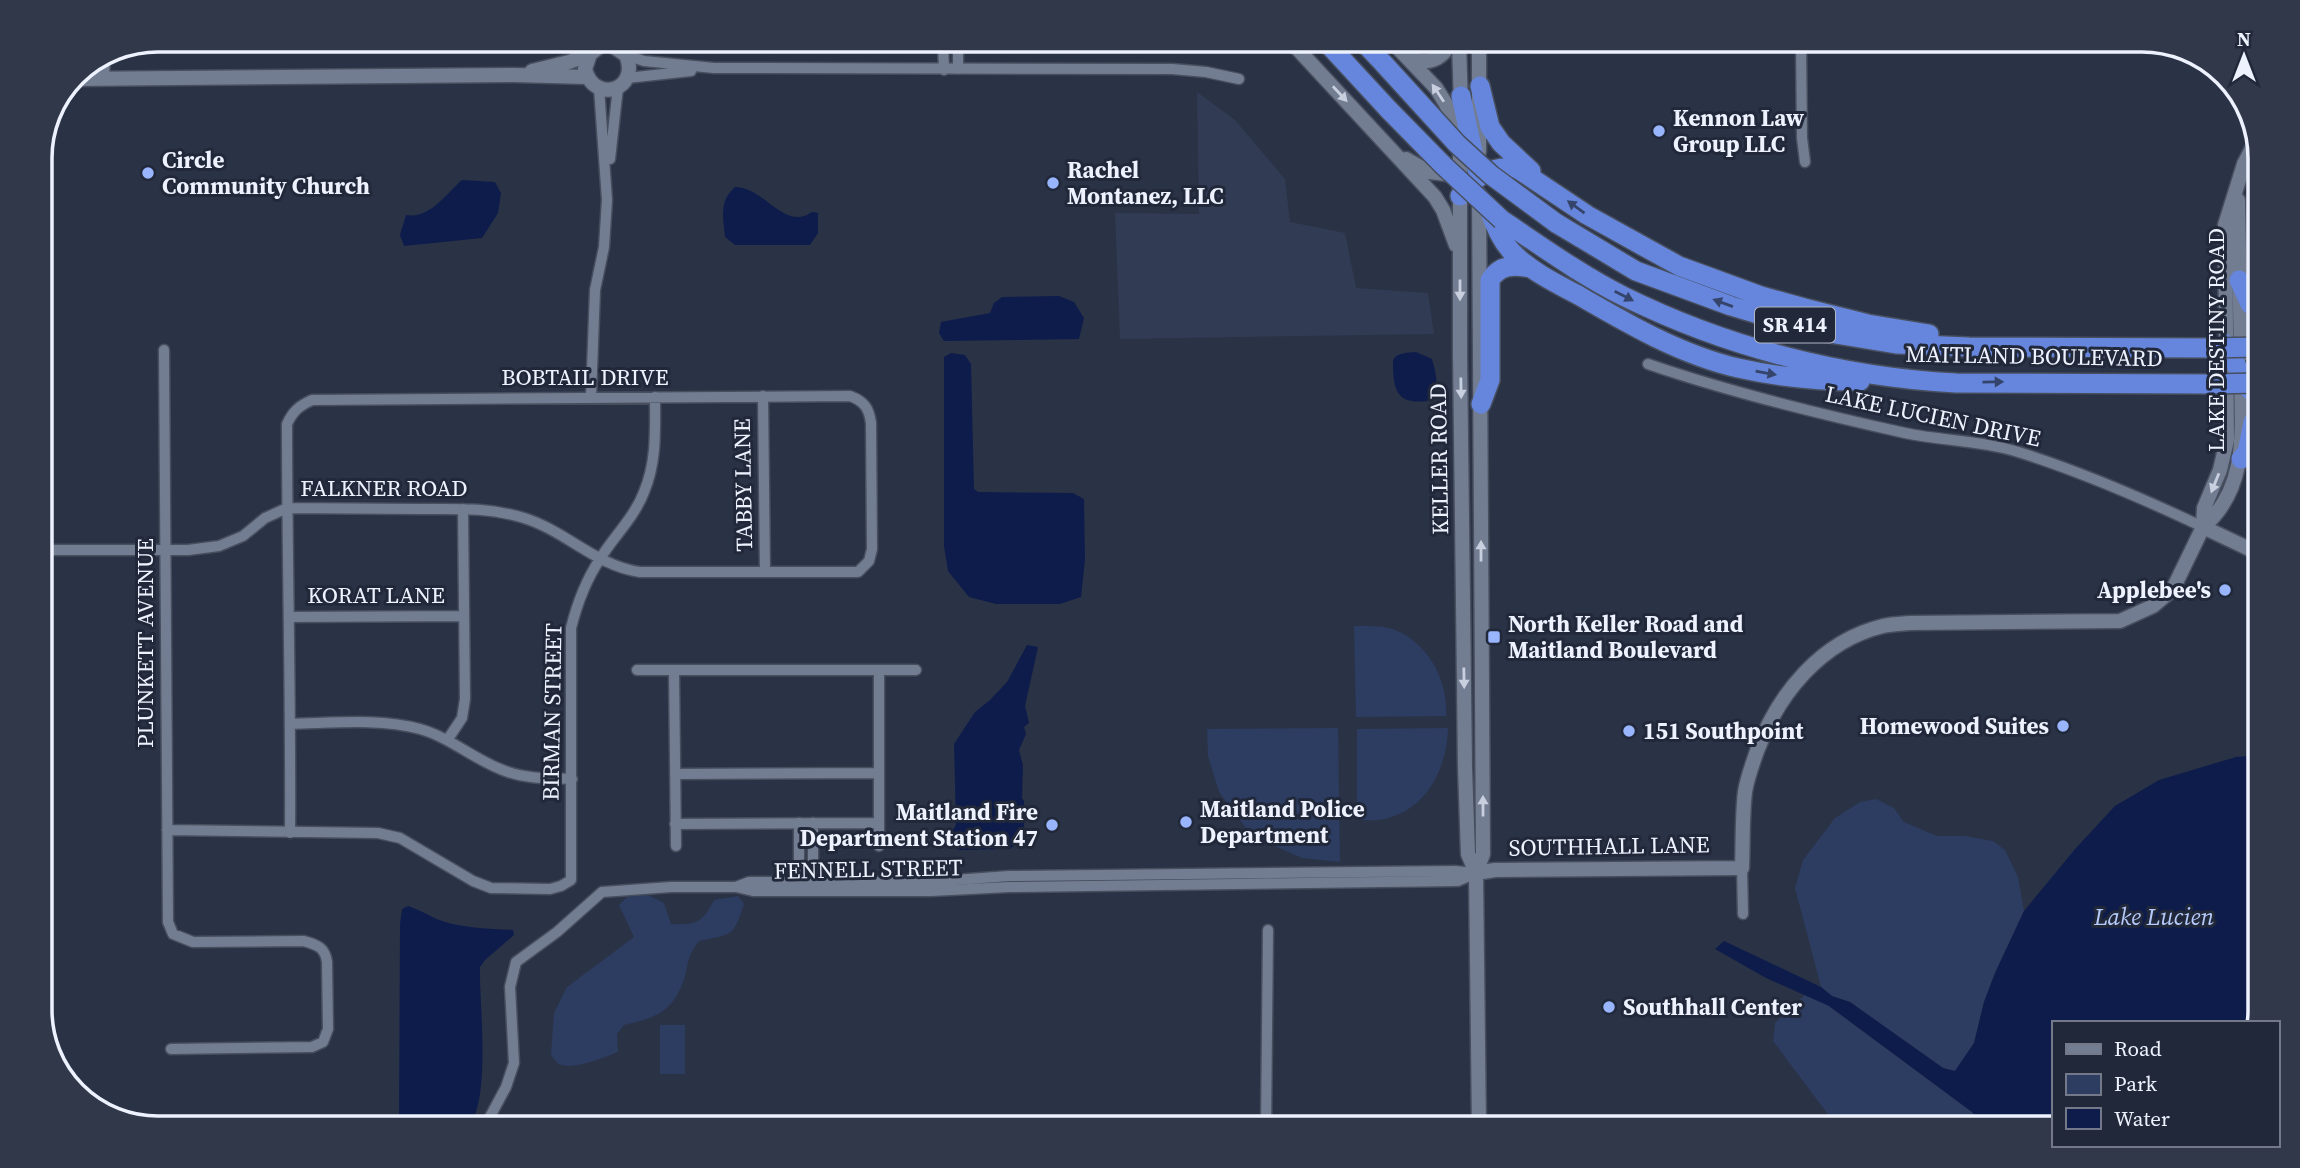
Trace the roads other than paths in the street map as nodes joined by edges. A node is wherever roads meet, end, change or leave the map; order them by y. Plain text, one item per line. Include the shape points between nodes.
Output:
1 (590, 52) edge
2 (594, 52) edge
3 (620, 52) edge
4 (624, 52) edge
5 (943, 52) edge
6 (958, 52) edge
7 (1300, 52) edge
8 (1335, 52) edge
9 (1373, 52) edge
10 (1402, 52) edge
11 (1403, 52) edge
12 (1445, 52) edge
13 (1459, 52) edge
14 (1479, 52) edge
15 (1801, 52) edge
16 (104, 68) edge
17 (715, 68) junction
18 (958, 69) junction
19 (944, 70) junction
20 (514, 75) junction
21 (587, 76) junction
22 (90, 79) edge
23 (104, 79) junction
24 (1239, 79) dead end
25 (623, 82) junction
26 (1480, 86) junction
27 (599, 88) junction
28 (1461, 96) junction
29 (1382, 139) junction
30 (1460, 141) junction
31 (2247, 158) edge
32 (1805, 162) dead end
33 (1472, 174) junction
34 (607, 179) junction
35 (2238, 183) junction
36 (1544, 185) junction
37 (1460, 256) junction
38 (1531, 268) junction
39 (2239, 281) junction
40 (2247, 298) edge
41 (2056, 348) junction
42 (2247, 348) edge
43 (164, 350) dead end
44 (2234, 363) edge
45 (1648, 365) dead end
46 (1924, 382) junction
47 (2247, 386) edge
48 (762, 396) junction
49 (591, 397) junction
50 (655, 397) junction
51 (1481, 404) junction
52 (1461, 428) junction
53 (1481, 428) junction
54 (2247, 450) edge
55 (2241, 459) junction
56 (287, 508) junction
57 (463, 509) junction
58 (2203, 527) junction
59 (2247, 548) edge
60 (53, 550) edge
61 (165, 550) junction
62 (599, 559) junction
63 (765, 572) junction
64 (1463, 610) junction
65 (1481, 610) junction
66 (464, 616) junction
67 (289, 617) junction
68 (637, 670) dead end
69 (674, 670) junction
70 (879, 670) junction
71 (916, 670) dead end
72 (291, 724) junction
73 (448, 740) junction
74 (879, 773) junction
75 (675, 774) junction
76 (572, 779) junction
77 (879, 823) junction
78 (676, 824) junction
79 (799, 824) junction
80 (813, 824) junction
81 (167, 830) junction
82 (290, 833) junction
83 (676, 846) dead end
84 (879, 846) dead end
85 (813, 848) junction
86 (799, 849) junction
87 (1742, 868) junction
88 (1476, 873) junction
89 (799, 887) junction
90 (813, 887) junction
91 (1743, 914) dead end
92 (1268, 930) dead end
93 (171, 1049) dead end
94 (490, 1116) edge
95 (1266, 1116) edge
96 (1479, 1116) edge

1 - 20 street via 569,62
2 - 21 street via 585,69
3 - 25 street via 629,63
4 - 17 street via 644,61
5 - 19 street
6 - 18 street
7 -> 29 street
8 -> 46 highway, MAITLAND BOULEVARD / SR 414, bridge via 1444,166 1502,219 1621,296 1753,348
41 -> 9 highway, MAITLAND BOULEVARD / SR 414, bridge via 1896,344 1811,330 1636,271 1556,223 1491,174 1457,144
30 -> 10 street via 1436,88
11 - 12 street via 1414,60 1427,61
13 - 28 street, KELLER ROAD
14 - 26 street, KELLER ROAD
15 - 32 street
16 - 23 street
17 - 19 street
17 - 25 street
18 - 19 street
18 - 24 street via 1172,69
20 - 21 street
20 - 23 street
21 - 27 street
22 - 23 street
25 - 27 street via 606,90
25 - 34 street
26 - 33 street, KELLER ROAD
26 - 36 highway via 1490,127
27 - 34 street
28 - 30 street, KELLER ROAD
28 - 33 highway
29 - 33 street via 1429,172
29 - 37 street via 1435,197
30 - 33 street, KELLER ROAD
31 - 35 street, LAKE DESTINY ROAD
33 - 36 highway via 1506,166
33 - 37 street, KELLER ROAD
33 - 38 highway via 1503,241
33 - 51 street, KELLER ROAD
34 - 49 street via 604,247 595,290
35 - 39 street, LAKE DESTINY ROAD
35 - 44 street, LAKE DESTINY ROAD via 2225,225
41 -> 36 highway via 1916,333 1761,296 1679,266 1587,215
37 -> 52 street, KELLER ROAD
38 -> 46 highway via 1674,346 1736,368 1833,381
38 - 51 highway via 1510,265 1490,280 1490,380
39 - 40 highway
39 - 44 street, LAKE DESTINY ROAD
41 - 44 highway, MAITLAND BOULEVARD / SR 414
42 - 44 highway
43 - 61 street, PLUNKETT AVENUE
46 -> 44 highway, MAITLAND BOULEVARD / SR 414
44 - 47 highway
44 - 55 street, LAKE DESTINY ROAD
44 -> 58 street, LAKE DESTINY ROAD via 2227,440 2204,508
45 - 58 street, LAKE LUCIEN DRIVE via 1844,419 2014,451 2137,496
48 - 50 street, BOBTAIL DRIVE
48 - 63 street, TABBY LANE
48 - 63 street, BOBTAIL DRIVE via 850,396 862,400 871,423 869,561 858,572
49 - 50 street, BOBTAIL DRIVE
49 - 56 street, BOBTAIL DRIVE via 312,400 292,413 287,424
50 - 62 street, BIRMAN STREET via 656,447 644,494
51 - 53 street, KELLER ROAD
52 - 53 street
52 - 64 street, KELLER ROAD
65 -> 53 street, KELLER ROAD
54 - 55 highway
55 - 58 street, LAKE DESTINY ROAD via 2219,514
56 - 57 street, FALKNER ROAD
56 - 61 street, FALKNER ROAD via 265,518 243,537 219,546
56 - 67 street, BOBTAIL DRIVE
57 - 62 street, FALKNER ROAD via 525,518
57 - 66 street
58 - 59 street
58 - 87 street, SOUTHHALL LANE via 2173,589 2153,606 2120,621 1883,626 1824,655 1779,702 1761,740 1745,790
60 - 61 street, FALKNER ROAD
61 - 81 street, PLUNKETT AVENUE
62 - 63 street, BOBTAIL DRIVE via 640,572
62 - 76 street, BIRMAN STREET via 571,628
64 - 65 street
64 -> 88 street, KELLER ROAD via 1468,854
88 -> 65 street, KELLER ROAD via 1483,854
66 - 67 street, KORAT LANE
66 - 73 street via 465,699 461,718
67 - 72 street, BOBTAIL DRIVE
68 - 69 street
69 - 70 street
69 - 75 street
70 - 71 street
70 - 74 street
72 - 73 street via 399,724
72 - 82 street, BOBTAIL DRIVE
73 - 76 street via 508,772
74 - 75 street
74 - 77 street
75 - 78 street
76 - 82 street, BIRMAN STREET via 571,880 550,889 491,888 400,838 378,833
77 - 80 street
77 - 84 street
78 - 79 street
78 - 83 street
79 - 80 street
79 - 86 street
80 - 85 street
81 - 82 street
81 - 93 street, PLUNKETT AVENUE via 168,922 173,934 193,942 304,941 318,945 327,962 328,1029 323,1042 312,1047
85 - 86 street
85 - 90 street
86 - 89 street
87 - 88 street, SOUTHHALL LANE
87 - 91 street, SOUTHHALL LANE
88 - 90 street, FENNELL STREET via 1009,881 931,891
88 - 96 street, KELLER ROAD
89 - 90 street, FENNELL STREET
89 - 94 street, FENNELL STREET via 602,891 516,962 510,987 514,1063
92 - 95 street

